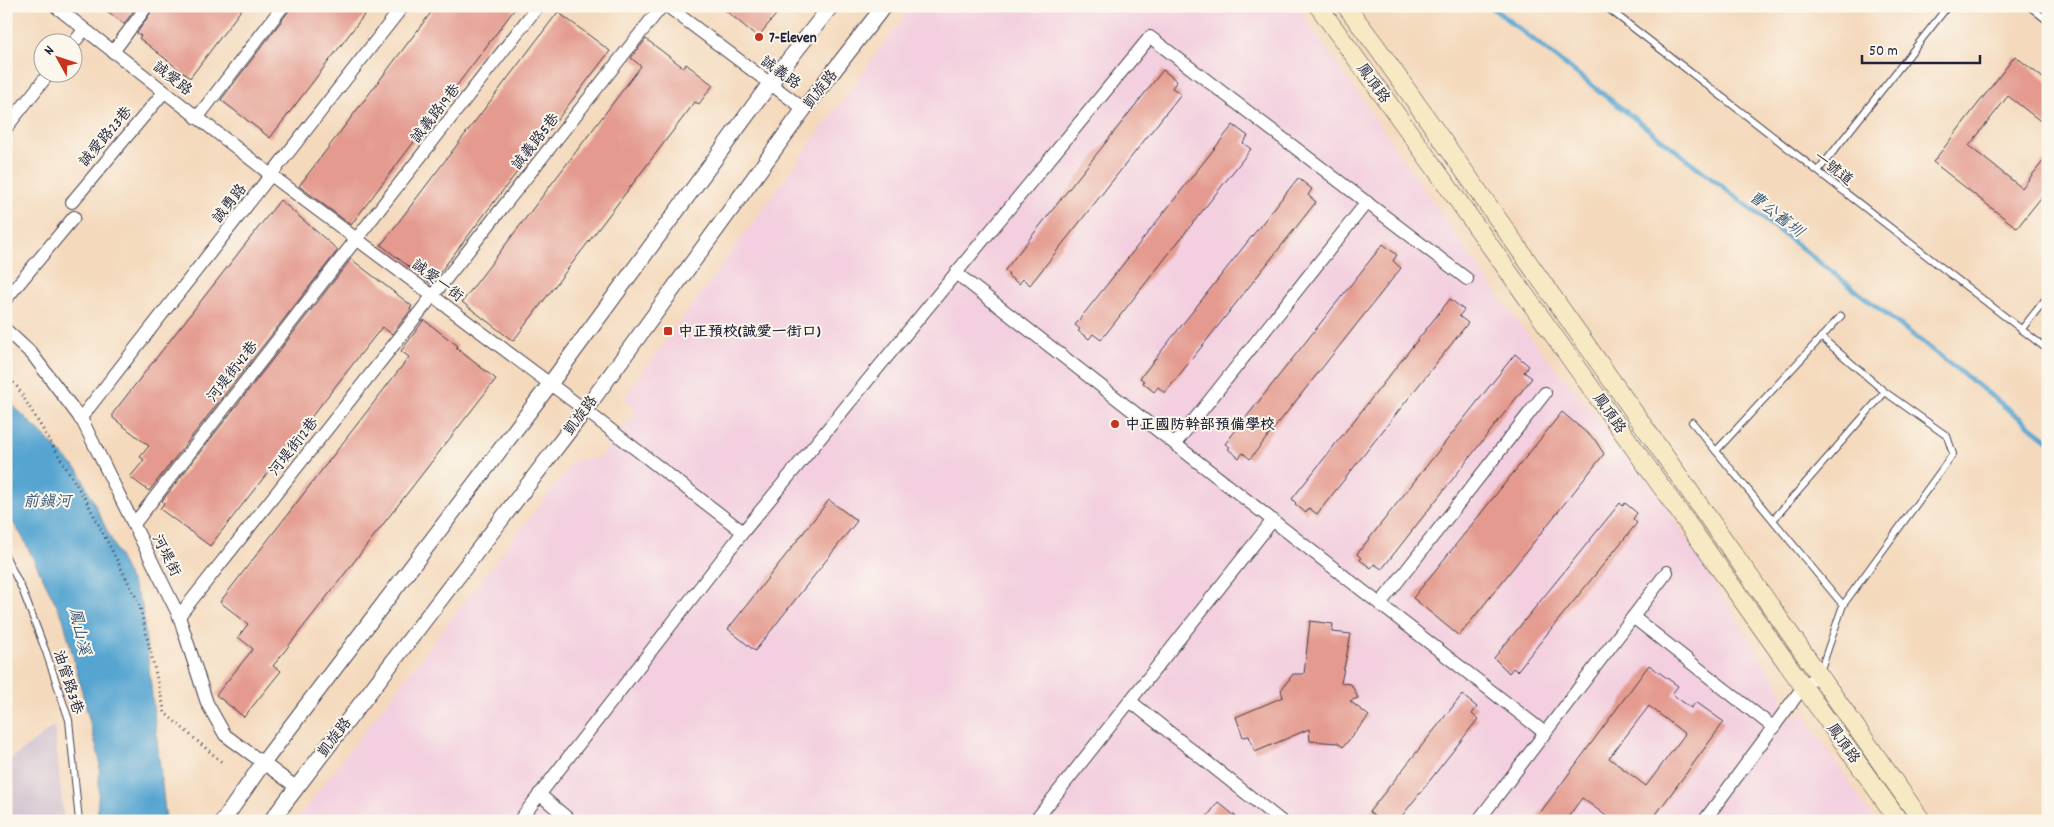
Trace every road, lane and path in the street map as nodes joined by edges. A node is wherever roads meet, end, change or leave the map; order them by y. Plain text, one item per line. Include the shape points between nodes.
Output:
1 (55, 6) edge
2 (147, 6) edge
3 (283, 6) edge
4 (403, 6) edge
5 (538, 6) edge
6 (662, 6) edge
7 (667, 6) edge
8 (831, 6) edge
9 (884, 6) edge
10 (1318, 6) edge
11 (1346, 6) edge
12 (1605, 6) edge
13 (1948, 6) edge
14 (2029, 6) edge
15 (2048, 21) edge
16 (84, 30) junction
17 (82, 32) edge
18 (113, 52) junction
19 (42, 82) edge
20 (769, 85) junction
21 (164, 92) junction
22 (804, 109) junction
23 (198, 118) junction
24 (6, 128) edge
25 (1818, 171) junction
26 (271, 175) junction
27 (72, 202) dead end
28 (1367, 202) junction
29 (74, 217) dead end
30 (356, 239) junction
31 (956, 273) junction
32 (1468, 279) dead end
33 (432, 296) junction
34 (2048, 296) edge
35 (6, 299) edge
36 (1841, 316) dead end
37 (6, 330) edge
38 (2021, 330) junction
39 (1821, 337) junction
40 (2048, 350) edge
41 (6, 376) edge
42 (550, 384) junction
43 (1885, 392) junction
44 (1545, 393) dead end
45 (584, 410) junction
46 (80, 419) junction
47 (1692, 422) dead end
48 (1174, 444) junction
49 (1716, 450) junction
50 (1273, 520) junction
51 (1773, 520) junction
52 (134, 524) junction
53 (743, 532) junction
54 (6, 558) edge
55 (1668, 572) dead end
56 (1380, 604) junction
57 (1843, 605) junction
58 (179, 616) junction
59 (1633, 617) junction
60 (1819, 674) junction
61 (1803, 686) junction
62 (1130, 701) junction
63 (1774, 728) junction
64 (1545, 733) junction
65 (263, 763) junction
66 (224, 764) dead end
67 (296, 788) junction
68 (540, 794) junction
69 (79, 821) edge
70 (223, 821) edge
71 (271, 821) edge
72 (519, 821) edge
73 (571, 821) edge
74 (1035, 821) edge
75 (1281, 821) edge
76 (1478, 821) edge
77 (1704, 821) edge
78 (1899, 821) edge
79 (1922, 821) edge

1 - 16 street, 誠愛路
2 - 18 street
3 - 23 street
4 - 26 street, 誠勇路
5 - 30 street, 誠義路19巷
6 - 33 street, 誠義路5巷
7 - 20 street, 誠義路
8 - 20 street
9 - 22 street, 凱旋路
10 - 61 main road, 鳳頂路
11 - 60 main road, 鳳頂路
12 - 25 lane, 一號道
13 - 25 lane
14 - 15 lane
16 - 17 street
16 - 18 street, 誠愛路
18 - 21 street, 誠愛路
19 - 24 street
20 - 22 street, 誠義路
20 - 42 street
21 - 23 street, 誠愛路
21 - 27 street, 誠愛路23巷
22 - 45 street, 凱旋路
23 - 26 street, 誠愛路
25 - 38 lane, 一號道
26 - 30 street, 誠愛一街
26 - 46 street, 誠勇路
28 - 31 street via 1150,37
28 - 32 street
28 - 48 street
29 - 35 street
30 - 33 street, 誠愛一街
30 - 52 street, 河堤街42巷
31 - 48 street
31 - 53 street
33 - 42 street, 誠愛一街
33 - 58 street, 河堤街12巷
34 - 38 lane
36 - 39 lane
37 - 46 street, 河堤街 via 32,354
38 - 40 lane, 一號道
39 - 43 lane
39 - 49 lane
41 - 66 path via 16,385 88,504 139,603 164,713
42 - 45 street, 誠愛一街
42 - 65 street
43 - 51 lane
43 - 57 lane via 1947,436 1953,454
44 - 56 street
45 - 53 street, 誠愛一街
45 - 67 street, 凱旋路
46 - 52 street, 河堤街
47 - 49 lane
48 - 50 street
49 - 51 lane
50 - 56 street
50 - 62 street
51 - 57 lane
52 - 58 street, 河堤街
53 - 68 street
54 - 69 lane, 油管路3巷 via 22,589 69,720
55 - 59 street
56 - 64 street
57 - 60 lane
58 - 65 street, 河堤街 via 207,703 225,735
59 - 63 street
59 - 64 street
60 - 61 street
60 - 79 main road, 鳳頂路
61 - 63 street
61 - 78 main road, 鳳頂路
62 - 74 street
62 - 75 street
63 - 77 street
64 - 76 street
65 - 67 street, 河堤街
65 - 70 street
67 - 71 street, 凱旋路
68 - 72 street
68 - 73 street

